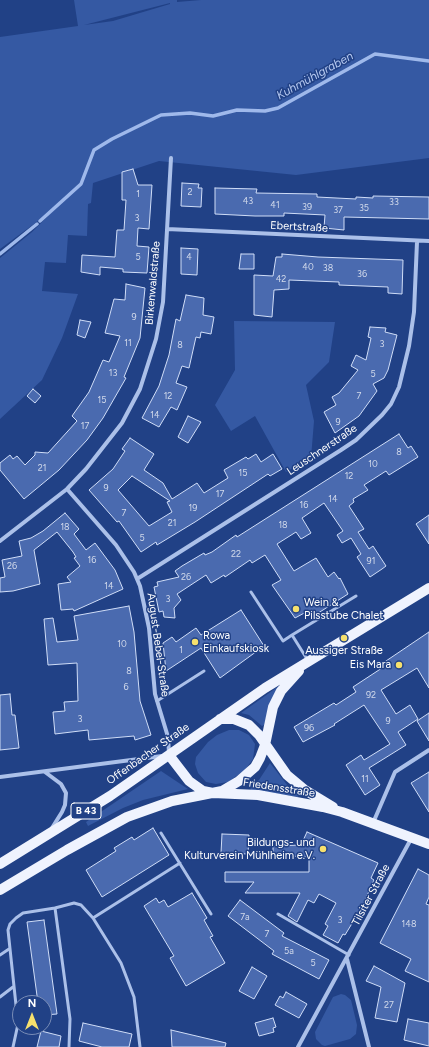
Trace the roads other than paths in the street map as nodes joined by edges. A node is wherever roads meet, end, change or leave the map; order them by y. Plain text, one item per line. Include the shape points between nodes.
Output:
1 (171, 158) dead end
2 (167, 229) junction
3 (417, 242) junction
4 (429, 242) edge
5 (67, 488) junction
6 (0, 542) edge
7 (137, 579) junction
8 (429, 588) edge
9 (251, 592) dead end
10 (356, 596) dead end
11 (292, 635) junction
12 (308, 661) junction
13 (204, 671) dead end
14 (157, 701) junction
15 (219, 719) junction
16 (265, 745) junction
17 (429, 750) edge
18 (169, 755) junction
19 (45, 772) junction
20 (0, 777) edge
21 (213, 793) junction
22 (342, 812) junction
23 (372, 824) junction
24 (161, 833) dead end
25 (44, 838) junction
26 (411, 838) junction
27 (429, 844) edge
28 (180, 863) junction
29 (0, 864) edge
30 (0, 890) edge
31 (55, 908) junction
32 (211, 914) dead end
33 (278, 914) dead end
34 (93, 918) junction
35 (9, 949) junction
36 (0, 955) edge
37 (349, 955) junction
38 (347, 960) junction
39 (14, 987) junction
40 (0, 997) edge
41 (13, 1047) edge
42 (69, 1047) edge
43 (140, 1047) edge
44 (298, 1047) edge
45 (368, 1047) edge

1 - 2 street, Birkenwaldstraße
2 - 3 street, Ebertstraße
2 - 5 street, Birkenwaldstraße via 163,302 156,340 146,373 131,407 115,434
3 - 4 street, Ebertstraße
3 - 7 street, Leuschnerstraße via 414,312 409,346 399,387 382,415 356,440
5 - 6 street, Birkenwaldstraße
5 - 7 street, August-Bebel-Straße via 116,545
7 - 14 street, August-Bebel-Straße via 146,614
8 - 12 main road, Offenbacher Straße / B 43
9 - 11 lane via 283,641
10 - 11 lane
11 - 12 lane
12 - 15 main road, Offenbacher Straße / B 43
12 - 16 main road, Offenbacher Straße via 277,698 270,716
13 - 14 lane
14 - 18 street, August-Bebel-Straße via 168,737
15 - 16 main road, Friedensstraße via 234,719 249,725
15 - 18 main road, Offenbacher Straße / B 43
16 - 21 main road, Offenbacher Straße via 260,758 247,775 231,786
16 - 22 main road, Friedensstraße via 287,775 305,790
17 - 23 street via 395,772
18 - 19 street
18 - 21 main road via 197,788
18 - 25 main road, Offenbacher Straße / B 43
19 - 20 street
19 - 25 street via 61,784 66,799 62,812
21 - 22 main road, Friedensstraße via 281,798
21 - 30 main road, Offenbacher Straße / B 43 via 178,799 140,811
22 - 23 main road, Friedensstraße
23 - 26 main road, Friedensstraße
24 - 28 lane
25 - 29 main road, Offenbacher Straße / B 43
26 - 27 main road, Friedensstraße
26 - 37 street, Tilsiter Straße
28 - 32 lane
28 - 34 lane
31 - 34 lane via 78,903
31 - 35 lane via 32,911 16,918 8,930
31 - 42 lane via 70,1019
33 - 37 lane
34 - 43 lane via 121,963 131,987
35 - 36 lane
35 - 39 lane
37 - 38 street, Tilsiter Straße
38 - 44 street, Tilsiter Straße
38 - 45 street
39 - 40 lane
39 - 41 lane via 18,1024

